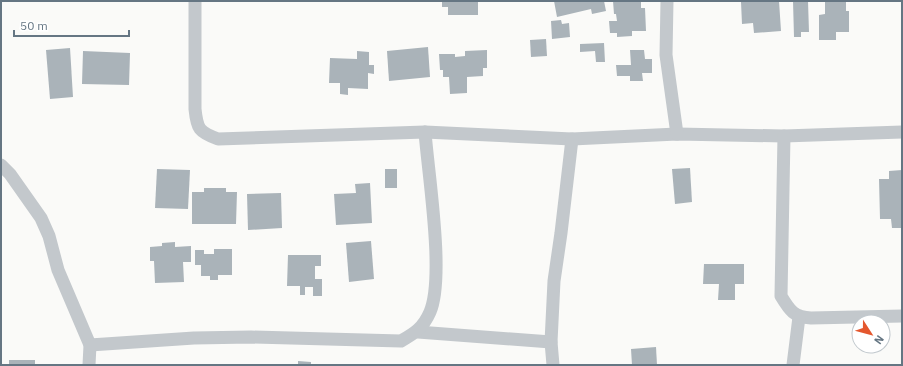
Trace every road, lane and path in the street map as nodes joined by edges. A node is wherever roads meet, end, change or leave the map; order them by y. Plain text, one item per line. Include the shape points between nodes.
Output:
1 (195, 1) edge
2 (666, 1) edge
3 (425, 132) junction
4 (902, 132) edge
5 (677, 134) junction
6 (784, 136) junction
7 (572, 139) junction
8 (1, 164) edge
9 (902, 316) edge
10 (799, 317) junction
11 (418, 332) junction
12 (551, 342) junction
13 (90, 345) junction
14 (89, 365) edge
15 (553, 365) edge
16 (793, 365) edge

1 - 3 street via 195,109 197,126 205,134 218,139
2 - 5 street via 666,55
3 - 7 street
3 - 11 street via 436,250 435,286 430,311
4 - 6 street
5 - 6 street
5 - 7 street
6 - 10 street via 781,296 788,309
7 - 12 street via 554,281
8 - 13 street via 42,218 58,270
9 - 10 street
10 - 16 street
11 - 12 street
11 - 13 street via 401,341 244,337
12 - 15 street
13 - 14 street

